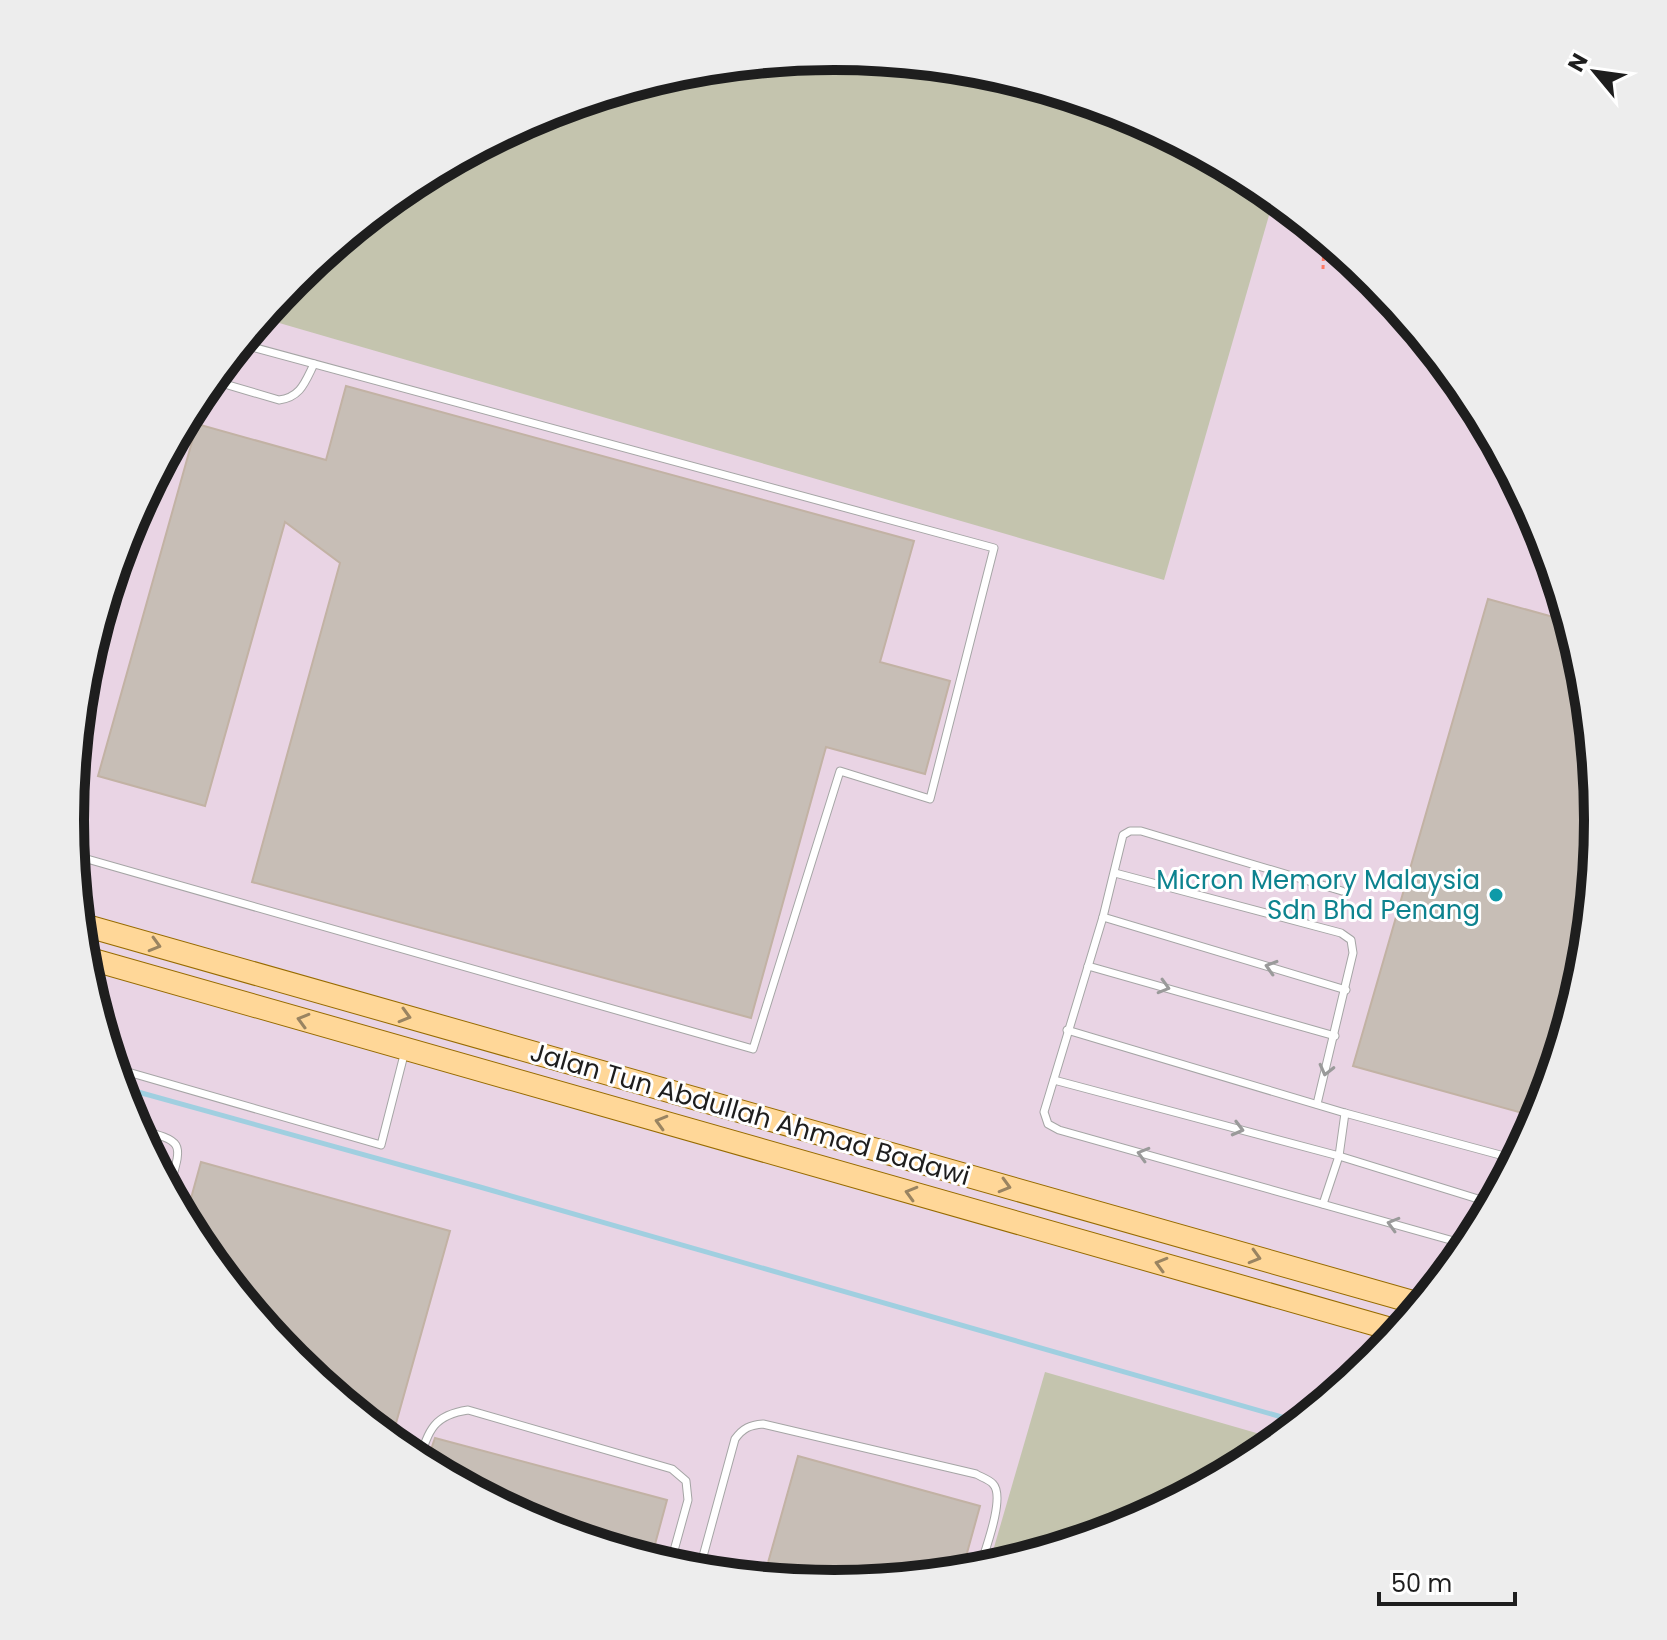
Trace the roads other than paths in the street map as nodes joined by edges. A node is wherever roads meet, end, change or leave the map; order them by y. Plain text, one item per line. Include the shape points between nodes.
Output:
1 (252, 347) edge
2 (314, 364) junction
3 (224, 384) edge
4 (85, 858) edge
5 (1115, 873) junction
6 (1342, 891) dead end
7 (1103, 917) junction
8 (92, 927) edge
9 (97, 961) edge
10 (1088, 966) junction
11 (1346, 990) junction
12 (1067, 1030) junction
13 (1335, 1036) junction
14 (406, 1049) junction
15 (127, 1072) edge
16 (1054, 1080) junction
17 (1317, 1104) junction
18 (1345, 1113) junction
19 (153, 1134) edge
20 (1339, 1156) junction
21 (1504, 1156) edge
22 (173, 1175) edge
23 (1480, 1200) edge
24 (1323, 1204) junction
25 (1454, 1241) edge
26 (1409, 1301) edge
27 (1385, 1327) edge
28 (423, 1448) edge
29 (673, 1553) edge
30 (983, 1555) edge
31 (702, 1559) edge

1 - 2 lane
2 - 3 lane via 301,391 288,399
2 - 4 lane via 994,548 930,799 840,771 753,1049
5 - 6 lane via 1123,835 1141,831
5 - 7 lane
5 - 11 lane via 1341,933 1351,940 1353,953
7 - 10 lane
11 -> 7 lane
8 -> 26 main road, Jalan Tun Abdullah Ahmad Badawi
14 -> 9 main road, Jalan Tun Abdullah Ahmad Badawi
10 - 12 lane
10 -> 13 lane
11 - 13 lane
12 - 16 lane
12 - 17 lane
13 -> 17 lane
14 - 15 lane via 381,1145
27 -> 14 main road, Jalan Tun Abdullah Ahmad Badawi
16 -> 20 lane
24 -> 16 lane via 1059,1130 1048,1124 1044,1112
17 - 18 lane
18 - 20 lane
18 - 21 lane
19 - 22 lane via 177,1146
20 - 23 lane
20 - 24 lane
25 -> 24 lane
28 - 29 lane via 439,1419 468,1410 672,1469 686,1481 688,1500
30 - 31 lane via 996,1510 994,1484 976,1474 751,1424 735,1439

